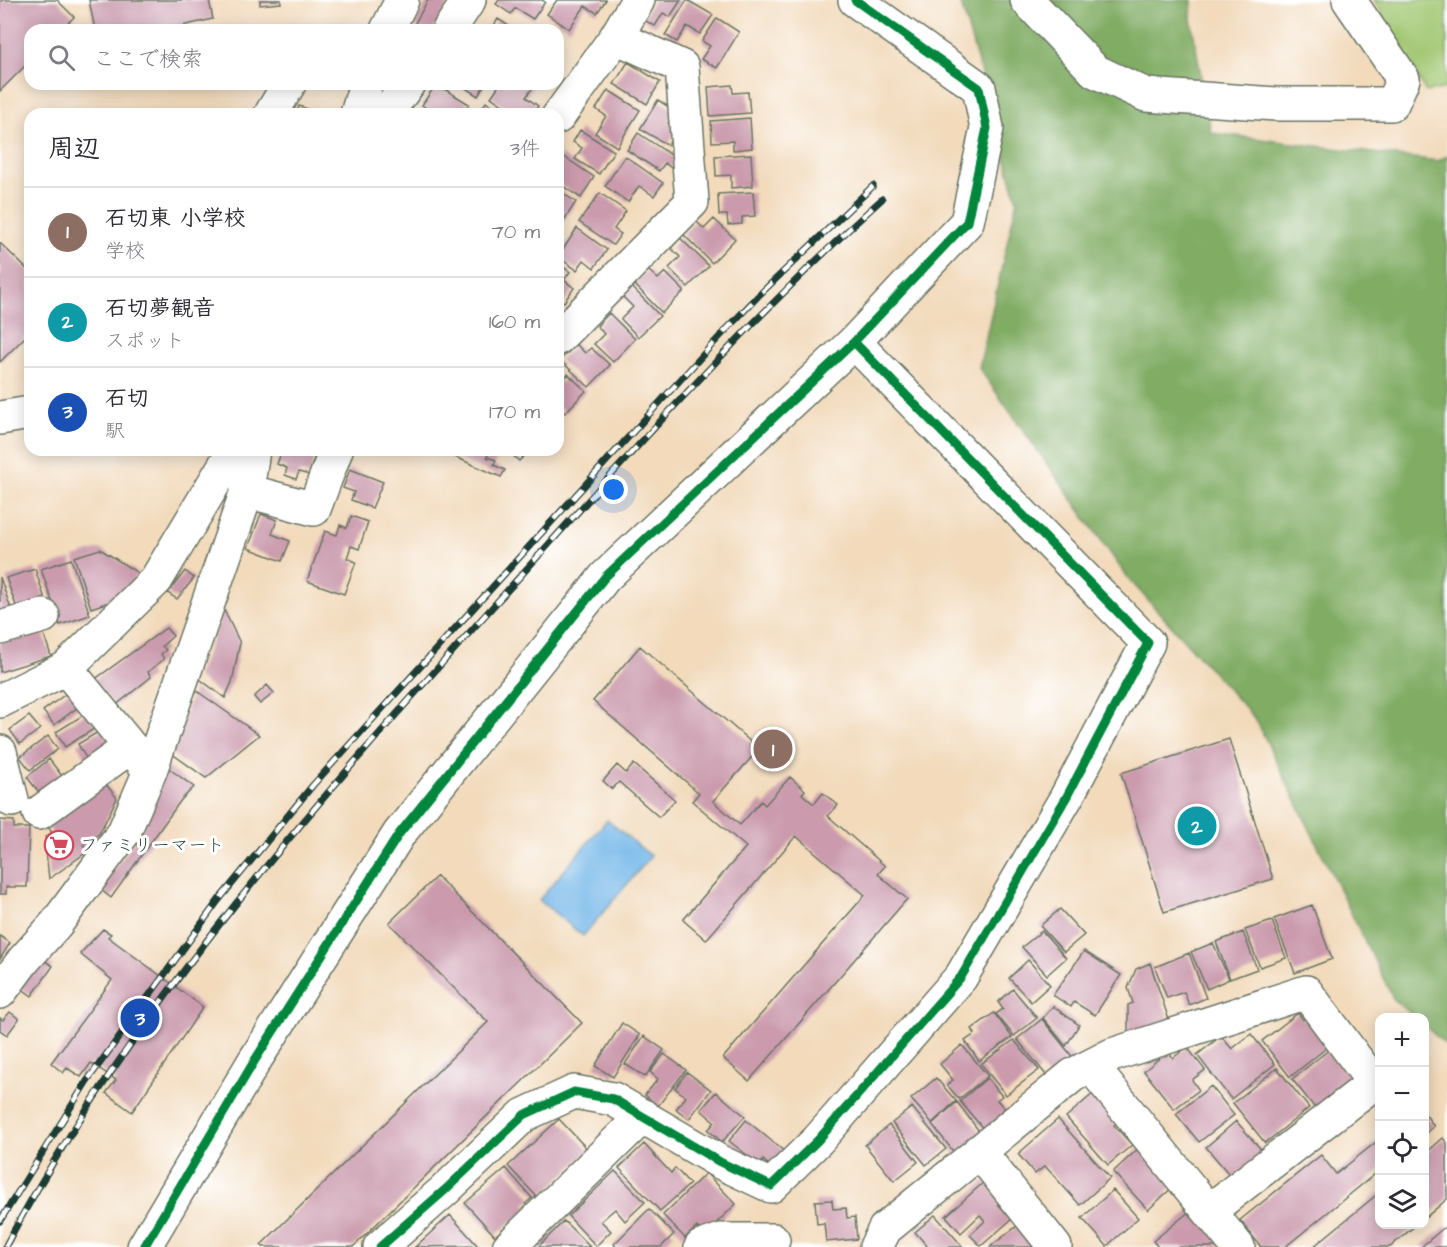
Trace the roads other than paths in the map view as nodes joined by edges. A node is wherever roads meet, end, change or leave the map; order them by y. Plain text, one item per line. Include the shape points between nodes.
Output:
1 (402, 0) edge
2 (469, 0) edge
3 (638, 0) edge
4 (855, 0) edge
5 (1027, 0) edge
6 (1350, 0) edge
7 (390, 24) edge
8 (452, 24) edge
9 (615, 37) junction
10 (285, 90) edge
11 (364, 90) edge
12 (404, 90) edge
13 (275, 108) edge
14 (359, 108) edge
15 (390, 108) edge
16 (564, 109) edge
17 (564, 332) edge
18 (854, 342) junction
19 (24, 414) edge
20 (0, 418) edge
21 (230, 456) edge
22 (252, 456) edge
23 (334, 456) edge
24 (247, 491) junction
25 (43, 616) dead end
26 (0, 628) edge
27 (66, 668) junction
28 (0, 701) edge
29 (0, 752) edge
30 (140, 759) junction
31 (0, 992) edge
32 (1092, 1067) junction
33 (643, 1116) junction
34 (980, 1151) junction
35 (771, 1186) junction
36 (1209, 1210) junction
37 (773, 1243) edge
38 (144, 1247) edge
39 (380, 1247) edge
40 (509, 1247) edge
41 (701, 1247) edge
42 (876, 1247) edge
43 (1055, 1247) edge
44 (1238, 1247) edge

1 - 7 street
2 - 8 street
3 - 9 street
4 - 18 street via 980,88 987,128 967,222
5 - 6 street via 1095,71 1146,95 1276,104 1392,104 1403,79
9 - 16 street
9 - 17 street via 682,67 692,202
10 - 13 street
11 - 14 street
12 - 15 street
18 - 35 street via 1148,644 1066,798 961,977 818,1140
18 - 38 street via 605,577 399,834 255,1060
19 - 20 street
21 - 27 street via 156,580
22 - 24 street
23 - 24 street via 314,509
24 - 30 street
25 - 26 street
27 - 28 street
27 - 30 street
29 - 30 street via 26,807
30 - 31 street via 124,831
32 - 34 street via 1073,1075
32 - 36 street
32 - 36 street via 1112,1055 1306,992 1374,1083
33 - 35 street via 720,1162
33 - 39 street via 613,1099 574,1092 524,1115
33 - 40 street
34 - 42 street via 885,1230
34 - 43 street
35 - 37 street
36 - 44 street
37 - 41 street via 721,1240

